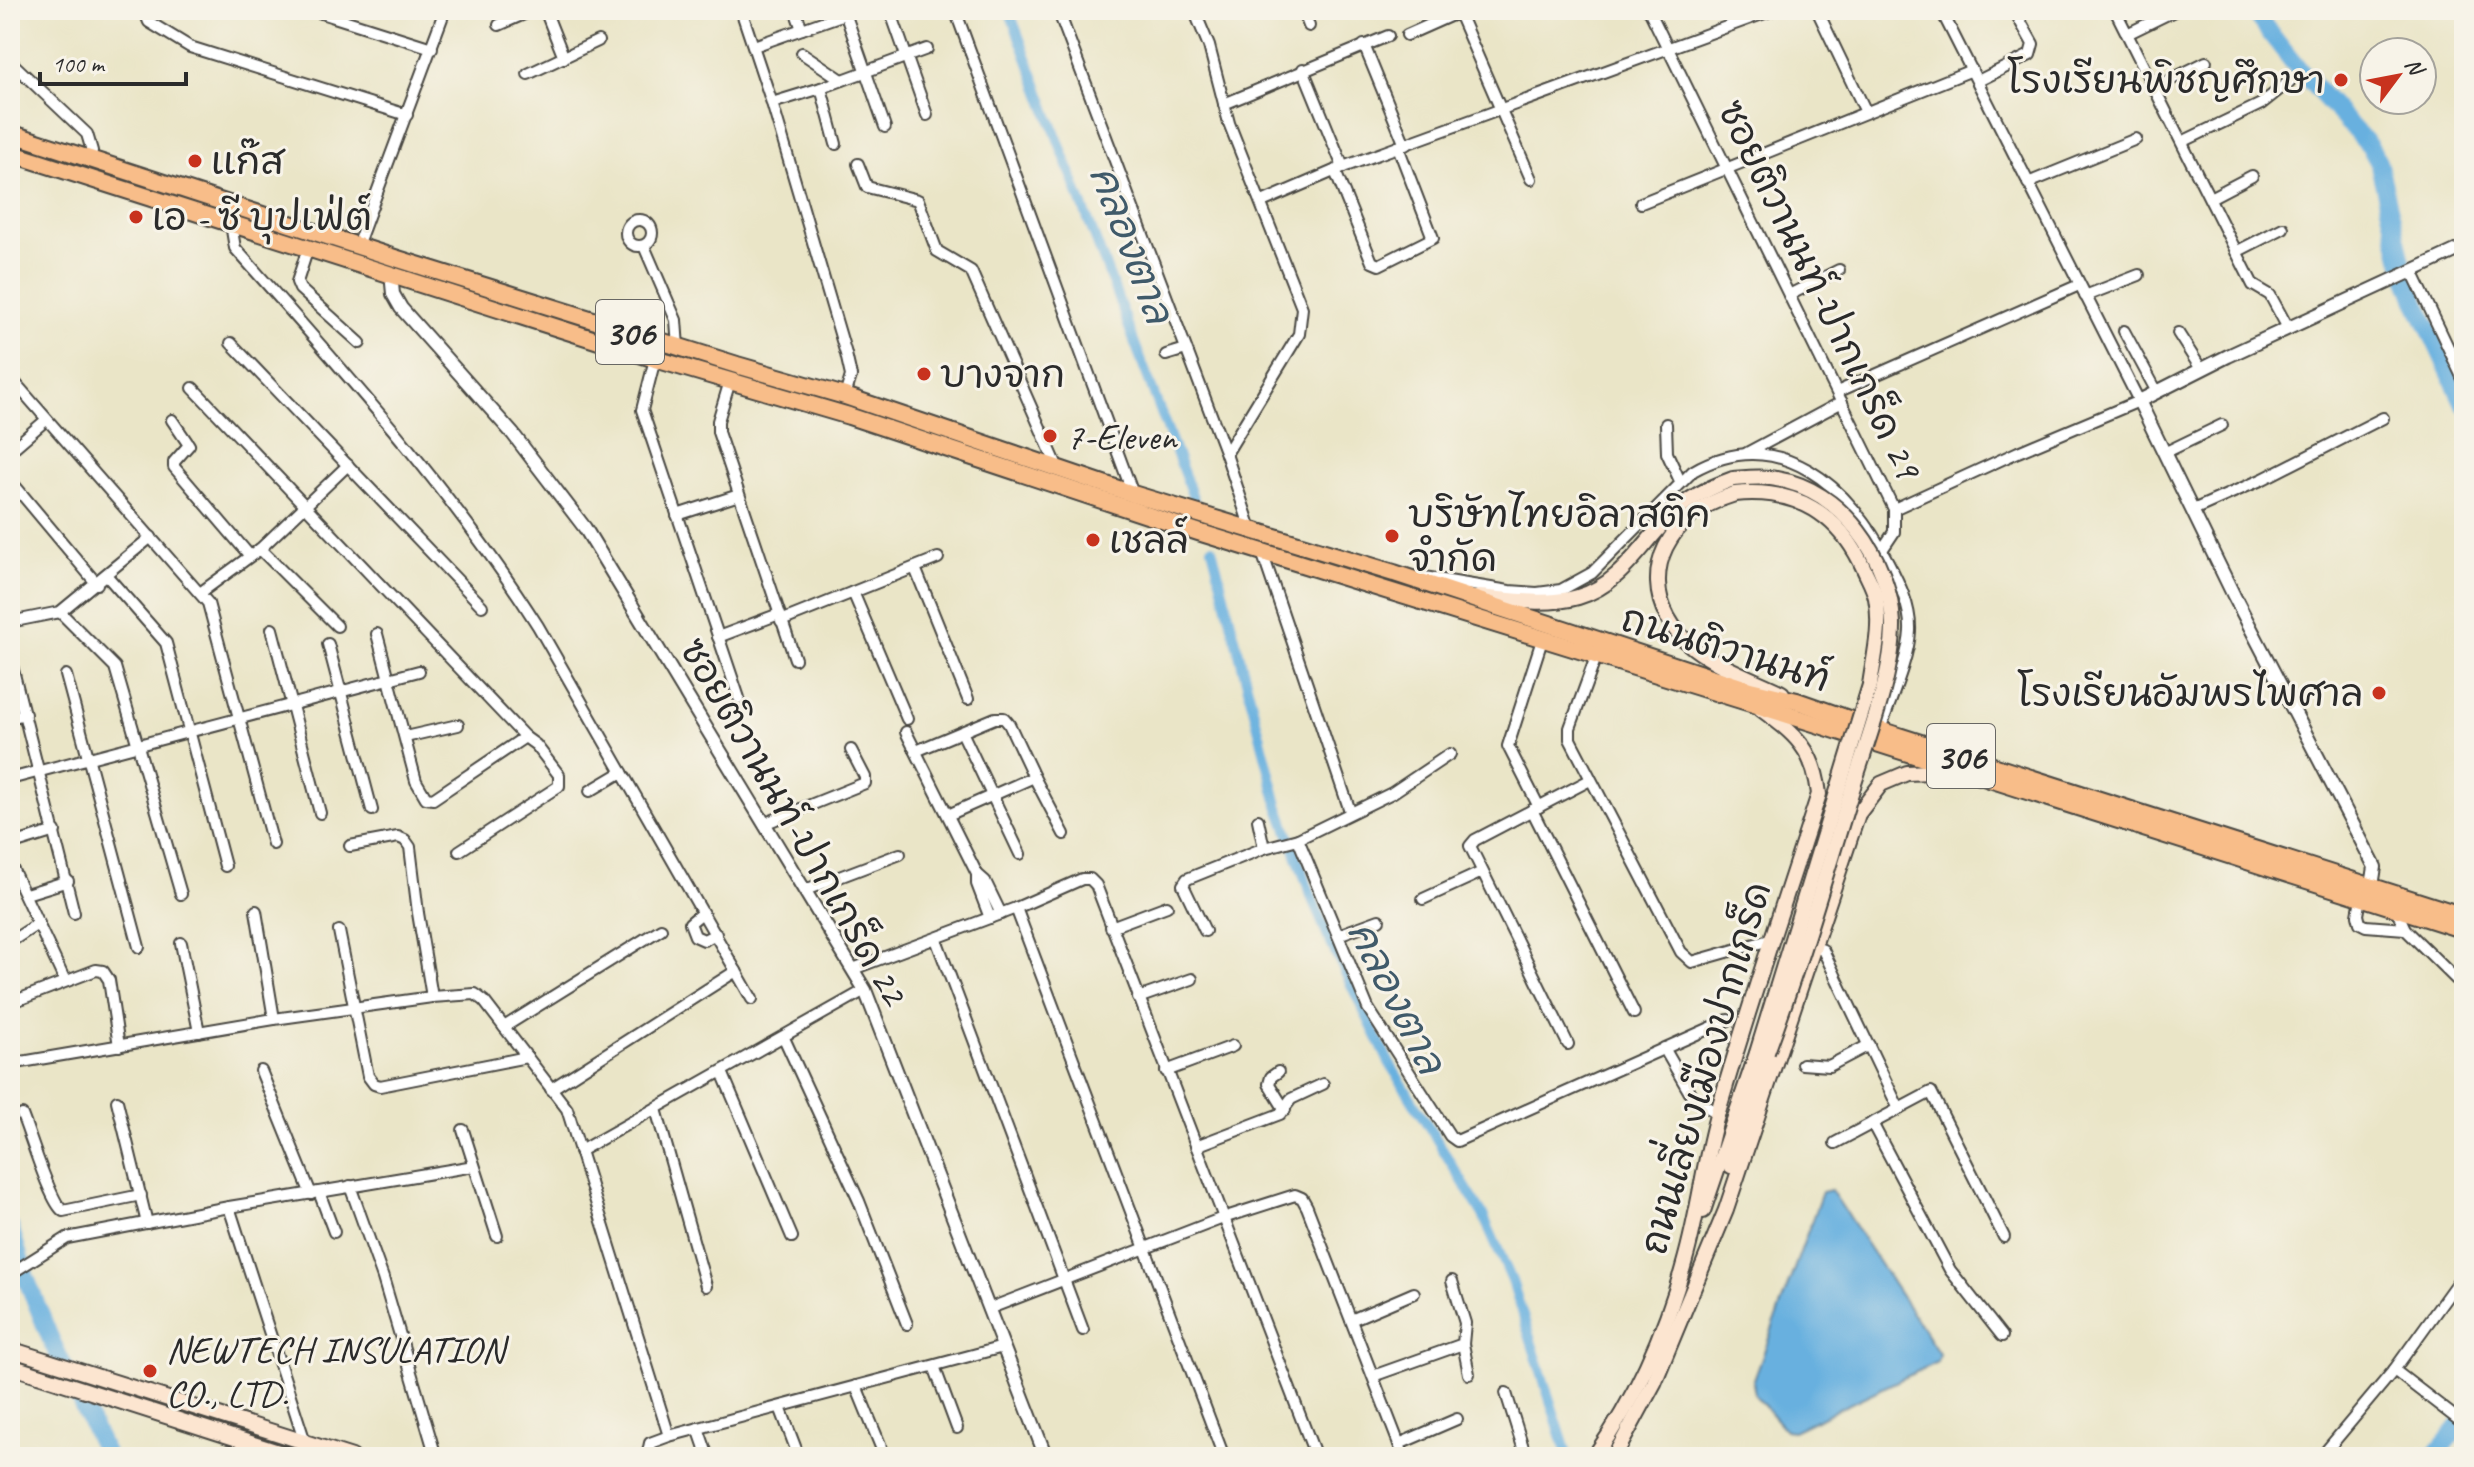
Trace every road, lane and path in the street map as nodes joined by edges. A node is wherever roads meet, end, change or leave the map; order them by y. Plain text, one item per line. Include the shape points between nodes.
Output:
1 (144, 10) edge
2 (314, 10) edge
3 (445, 10) edge
4 (533, 10) edge
5 (545, 10) edge
6 (741, 10) edge
7 (795, 10) edge
8 (890, 10) edge
9 (955, 10) edge
10 (1058, 10) edge
11 (1194, 10) edge
12 (1303, 10) edge
13 (1649, 10) edge
14 (1773, 10) edge
15 (1817, 10) edge
16 (1941, 10) edge
17 (2115, 10) edge
18 (848, 11) edge
19 (2174, 11) edge
20 (1458, 12) edge
21 (2019, 19) dead end
22 (499, 25) dead end
23 (1309, 26) dead end
24 (802, 29) junction
25 (2127, 34) junction
26 (1407, 35) dead end
27 (1388, 36) dead end
28 (598, 41) dead end
29 (1364, 45) junction
30 (754, 46) junction
31 (432, 48) junction
32 (1668, 48) junction
33 (927, 49) dead end
34 (802, 53) dead end
35 (907, 56) junction
36 (564, 58) junction
37 (10, 61) edge
38 (2206, 62) dead end
39 (1303, 69) junction
40 (1972, 70) junction
41 (865, 71) junction
42 (528, 74) dead end
43 (842, 80) junction
44 (1978, 81) junction
45 (2290, 81) dead end
46 (821, 88) junction
47 (2154, 88) junction
48 (772, 103) junction
49 (1224, 104) junction
50 (1500, 110) junction
51 (1866, 112) junction
52 (407, 115) junction
53 (927, 115) dead end
54 (885, 127) dead end
55 (10, 133) edge
56 (2136, 139) dead end
57 (2182, 142) junction
58 (836, 144) dead end
59 (1402, 146) junction
60 (10, 153) edge
61 (90, 160) junction
62 (858, 164) dead end
63 (1727, 168) junction
64 (1339, 169) junction
65 (2252, 176) dead end
66 (1531, 179) dead end
67 (2028, 183) junction
68 (2210, 198) junction
69 (1262, 202) junction
70 (1641, 203) dead end
71 (231, 224) junction
72 (2283, 228) dead end
73 (357, 246) junction
74 (644, 246) dead end
75 (2464, 247) edge
76 (308, 248) junction
77 (2236, 252) junction
78 (393, 266) junction
79 (1839, 270) dead end
80 (2408, 273) junction
81 (2139, 275) dead end
82 (2079, 285) junction
83 (1789, 295) junction
84 (2085, 296) junction
85 (2288, 328) junction
86 (2124, 331) dead end
87 (2178, 333) dead end
88 (231, 343) dead end
89 (360, 343) dead end
90 (678, 347) junction
91 (1186, 349) junction
92 (1166, 355) dead end
93 (655, 359) junction
94 (2201, 369) junction
95 (10, 377) edge
96 (730, 381) junction
97 (2464, 381) edge
98 (193, 388) dead end
99 (2157, 392) junction
100 (845, 396) junction
101 (1839, 397) junction
102 (2139, 401) junction
103 (2383, 418) dead end
104 (46, 420) junction
105 (172, 420) dead end
106 (1666, 424) dead end
107 (2222, 425) dead end
108 (10, 451) edge
109 (2164, 453) junction
110 (1226, 454) junction
111 (1741, 455) junction
112 (348, 465) junction
113 (1058, 468) junction
114 (10, 480) edge
115 (1680, 481) junction
116 (1734, 486) junction
117 (1133, 494) junction
118 (739, 495) junction
119 (305, 506) junction
120 (1894, 509) junction
121 (2193, 510) junction
122 (677, 515) junction
123 (1251, 529) junction
124 (151, 537) junction
125 (260, 549) junction
126 (1882, 550) junction
127 (1262, 552) junction
128 (250, 556) junction
129 (938, 558) dead end
130 (915, 568) junction
131 (1394, 573) junction
132 (107, 576) junction
133 (97, 584) junction
134 (853, 592) junction
135 (200, 593) junction
136 (1459, 596) junction
137 (482, 606) dead end
138 (60, 612) junction
139 (780, 618) junction
140 (10, 622) edge
141 (337, 626) dead end
142 (272, 629) dead end
143 (377, 634) dead end
144 (718, 637) junction
145 (1542, 640) junction
146 (328, 644) dead end
147 (1596, 657) junction
148 (10, 658) edge
149 (795, 659) dead end
150 (419, 671) dead end
151 (66, 675) dead end
152 (391, 680) junction
153 (341, 694) junction
154 (739, 698) dead end
155 (968, 699) dead end
156 (1797, 701) junction
157 (291, 705) junction
158 (1757, 705) junction
159 (25, 714) junction
160 (10, 718) edge
161 (907, 719) dead end
162 (240, 720) junction
163 (458, 725) dead end
164 (1880, 730) junction
165 (906, 732) dead end
166 (962, 732) junction
167 (189, 733) junction
168 (405, 737) junction
169 (525, 737) junction
170 (138, 746) junction
171 (851, 750) dead end
172 (916, 751) junction
173 (1450, 754) dead end
174 (88, 759) junction
175 (1961, 771) junction
176 (40, 772) junction
177 (622, 772) junction
178 (1034, 777) junction
179 (10, 779) edge
180 (1590, 780) junction
181 (590, 791) dead end
182 (1819, 794) junction
183 (992, 795) junction
184 (1536, 808) junction
185 (372, 810) dead end
186 (1350, 811) junction
187 (320, 813) dead end
188 (948, 815) junction
189 (1258, 820) dead end
190 (766, 823) junction
191 (1856, 823) junction
192 (55, 831) junction
193 (1064, 834) dead end
194 (1296, 840) junction
195 (273, 844) dead end
196 (10, 845) edge
197 (350, 846) dead end
198 (1264, 848) junction
199 (459, 851) dead end
200 (900, 854) dead end
201 (1020, 854) dead end
202 (10, 864) edge
203 (225, 866) dead end
204 (1482, 872) junction
205 (68, 881) junction
206 (805, 890) junction
207 (2366, 892) junction
208 (26, 894) junction
209 (181, 894) dead end
210 (1423, 899) dead end
211 (1167, 906) dead end
212 (1016, 908) junction
213 (2396, 909) junction
214 (256, 911) dead end
215 (74, 913) dead end
216 (702, 913) junction
217 (996, 916) junction
218 (2464, 916) edge
219 (1379, 920) dead end
220 (39, 923) junction
221 (1111, 927) junction
222 (661, 929) dead end
223 (2405, 929) junction
224 (2464, 930) edge
225 (339, 931) dead end
226 (1205, 931) dead end
227 (716, 934) junction
228 (1338, 935) junction
229 (936, 939) junction
230 (1773, 939) junction
231 (10, 942) edge
232 (181, 943) dead end
233 (139, 947) dead end
234 (1815, 947) junction
235 (853, 969) junction
236 (736, 971) junction
237 (1192, 979) dead end
238 (65, 981) junction
239 (2464, 987) edge
240 (865, 990) junction
241 (432, 997) junction
242 (1138, 998) junction
243 (752, 999) dead end
244 (10, 1003) edge
245 (355, 1008) junction
246 (1634, 1013) dead end
247 (274, 1019) junction
248 (1728, 1020) dead end
249 (504, 1027) junction
250 (199, 1032) junction
251 (784, 1038) junction
252 (1568, 1044) dead end
253 (1869, 1045) junction
254 (119, 1046) junction
255 (1233, 1046) dead end
256 (1664, 1048) junction
257 (1762, 1052) junction
258 (527, 1057) junction
259 (10, 1064) edge
260 (1802, 1064) dead end
261 (261, 1071) dead end
262 (1166, 1071) junction
263 (722, 1072) junction
264 (1278, 1072) dead end
265 (1323, 1084) dead end
266 (551, 1089) junction
267 (117, 1101) dead end
268 (656, 1109) junction
269 (1899, 1109) junction
270 (1285, 1110) junction
271 (1718, 1113) junction
272 (22, 1115) dead end
273 (1872, 1123) junction
274 (463, 1130) dead end
275 (1835, 1143) dead end
276 (1196, 1146) junction
277 (580, 1151) junction
278 (474, 1166) junction
279 (350, 1186) junction
280 (315, 1193) junction
281 (141, 1195) junction
282 (229, 1207) junction
283 (1223, 1218) junction
284 (147, 1223) junction
285 (334, 1232) dead end
286 (497, 1236) dead end
287 (792, 1237) dead end
288 (2004, 1237) dead end
289 (1145, 1250) junction
290 (1706, 1258) junction
291 (1685, 1260) junction
292 (2464, 1273) edge
293 (12, 1274) edge
294 (1065, 1280) junction
295 (1452, 1281) dead end
296 (706, 1286) dead end
297 (1414, 1293) dead end
298 (988, 1309) junction
299 (1351, 1320) junction
300 (907, 1324) dead end
301 (1083, 1330) dead end
302 (2002, 1336) dead end
303 (1463, 1344) junction
304 (1003, 1347) junction
305 (10, 1349) edge
306 (10, 1366) edge
307 (934, 1366) junction
308 (2394, 1370) junction
309 (1469, 1374) dead end
310 (1373, 1376) junction
311 (856, 1386) junction
312 (1506, 1393) dead end
313 (780, 1407) junction
314 (1457, 1419) dead end
315 (2461, 1421) edge
316 (698, 1428) junction
317 (957, 1428) dead end
318 (669, 1436) junction
319 (305, 1442) junction
320 (1399, 1444) junction
321 (881, 1447) dead end
322 (294, 1457) edge
323 (352, 1457) edge
324 (436, 1457) edge
325 (647, 1457) edge
326 (708, 1457) edge
327 (799, 1457) edge
328 (1046, 1457) edge
329 (1224, 1457) edge
330 (1316, 1457) edge
331 (1404, 1457) edge
332 (1526, 1457) edge
333 (1594, 1457) edge
334 (1614, 1457) edge
335 (2328, 1457) edge

1 - 52 street via 149,22 190,47
2 - 31 street
3 - 31 street
4 - 22 street
5 - 36 street
6 - 30 street
7 - 24 street
8 - 35 street
9 - 117 street
10 - 91 street
11 - 49 street
12 - 23 street
13 - 32 street, ซอยติวานนท์-ปากเกร็ด 29
14 - 32 street
15 - 51 street
16 - 40 street
17 - 25 street
18 - 24 street
18 - 41 street
19 - 25 street
20 - 26 street
20 - 50 street
21 - 44 street via 2033,44 2030,55
24 - 30 street
25 - 47 street
27 - 29 street
28 - 36 street
29 - 39 street
29 - 59 street
30 - 48 street
31 - 52 street
32 - 50 street
32 - 63 street, ซอยติวานนท์-ปากเกร็ด 29
33 - 35 street
34 - 43 street
35 - 41 street
35 - 53 street
36 - 42 street
37 - 61 street via 87,134
38 - 47 street
39 - 49 street
39 - 64 street
40 - 44 street
40 - 51 street
41 - 43 street
41 - 54 street
43 - 46 street
44 - 67 street
45 - 57 street via 2247,112
46 - 48 street
46 - 58 street
47 - 57 street
48 - 100 street via 846,354 851,376
49 - 69 street
50 - 59 street
50 - 66 street
51 - 63 street
52 - 73 street
55 - 61 main road, ถนนติวานนท์ / 306
56 - 67 street
57 - 68 street
59 - 64 street
59 - 64 street via 1433,238 1379,265 1372,262
60 - 71 main road, ถนนติวานนท์ / 306
61 - 73 main road, ถนนติวานนท์ / 306
62 - 113 street via 867,187 918,200 937,251 971,271
63 - 70 street
63 - 83 street, ซอยติวานนท์-ปากเกร็ด 29
64 - 69 street
65 - 68 street
67 - 82 street
68 - 77 street
69 - 110 street via 1302,308 1302,324
71 - 76 main road, ถนนติวานนท์ / 306
71 - 177 street via 235,248 477,534 538,626
72 - 77 street
73 - 78 main road, ถนนติวานนท์ / 306
74 - 90 street via 676,320
75 - 80 street
76 - 78 main road, ถนนติวานนท์ / 306
76 - 89 street via 297,282 300,289
77 - 85 street via 2255,287 2270,295
78 - 90 main road, ถนนติวานนท์ / 306
78 - 93 main road, ถนนติวานนท์ / 306
78 - 190 street, ซอยติวานนท์-ปากเกร็ด 22 via 393,294 401,308 513,434 585,528
79 - 83 street
80 - 85 street
80 - 97 street
81 - 84 street
82 - 84 street
82 - 101 street
83 - 101 street, ซอยติวานนท์-ปากเกร็ด 29
84 - 102 street
85 - 94 street
86 - 99 street
87 - 94 street
88 - 112 street
90 - 100 main road, ถนนติวานนท์ / 306
91 - 92 street
91 - 110 street
93 - 96 main road, ถนนติวานนท์ / 306
93 - 122 street via 642,410
94 - 99 street
95 - 104 street
96 - 118 street via 718,432
96 - 127 main road, ถนนติวานนท์ / 306
98 - 119 street
99 - 102 street
100 - 113 main road, ถนนติวานนท์ / 306
101 - 111 street
101 - 120 street, ซอยติวานนท์-ปากเกร็ด 29
102 - 109 street
102 - 120 street
103 - 121 street
104 - 108 street
104 - 124 street
105 - 128 street via 189,445 174,467
106 - 115 street via 1667,453
107 - 109 street
109 - 121 street
110 - 123 street
111 - 115 street, ซอยติวานนท์-ปากเกร็ด 29 via 1704,464
111 - 126 street, ซอยติวานนท์-ปากเกร็ด 29 via 1783,458 1827,482 1865,521
112 - 119 street
112 - 137 street
113 - 117 main road, ถนนติวานนท์ / 306
114 - 133 street
115 - 131 street, ซอยติวานนท์-ปากเกร็ด 29 via 1592,573 1561,590 1509,591
116 - 136 main road via 1706,490 1680,507 1630,564 1589,593 1549,601
116 - 156 main road via 1674,533 1659,564 1659,596 1672,625 1692,646
116 - 257 main road, bridge via 1799,500 1841,531 1876,596 1879,626 1870,685
117 - 123 main road, ถนนติวานนท์ / 306
118 - 122 street
118 - 139 street
119 - 125 street
119 - 169 street
120 - 126 street, ซอยติวานนท์-ปากเกร็ด 29 via 1894,532
121 - 207 street via 2375,867
122 - 144 street
123 - 131 main road, ถนนติวานนท์ / 306
124 - 132 street
124 - 135 street
125 - 128 street
125 - 141 street
126 - 164 street via 1908,605 1910,632
127 - 145 main road, ถนนติวานนท์ / 306
127 - 186 street
128 - 135 street
129 - 130 street
130 - 134 street
130 - 155 street
131 - 136 main road, ถนนติวานนท์ / 306
132 - 133 street
132 - 167 street via 166,643
133 - 138 street
134 - 139 street
134 - 161 street
135 - 162 street via 208,603
136 - 156 main road, ถนนติวานนท์ / 306
138 - 140 street
138 - 170 street via 115,667
139 - 144 street
139 - 149 street
142 - 157 street
143 - 152 street
144 - 154 street
145 - 147 main road, ถนนติวานนท์ / 306
145 - 184 street via 1508,746
146 - 153 street
147 - 158 main road, ถนนติวานนท์ / 306
147 - 180 street via 1569,734
148 - 159 street
150 - 152 street
151 - 174 street
152 - 153 street
152 - 168 street
153 - 157 street
153 - 185 street
156 - 164 main road, ถนนติวานนท์ / 306
157 - 162 street
157 - 187 street
158 - 175 main road, ถนนติวานนท์ / 306
158 - 182 main road via 1796,735 1809,753
159 - 160 street
159 - 176 street
162 - 167 street
162 - 195 street
163 - 168 street
164 - 207 main road, ถนนติวานนท์ / 306
165 - 172 street
166 - 172 street
166 - 178 street via 1004,718
166 - 183 street
167 - 170 street
167 - 203 street
168 - 169 street via 416,781 426,798 433,799
169 - 199 street via 559,775 559,786
170 - 174 street
170 - 209 street
171 - 190 street via 865,783
172 - 188 street
173 - 186 street via 1392,793
174 - 176 street
174 - 233 street
175 - 191 main road, ถนนเลี่ยงเมืองปากเกร็ด via 1907,773 1881,784
175 - 207 main road, ถนนติวานนท์ / 306
176 - 179 street
176 - 192 street
177 - 181 street
177 - 216 street
178 - 183 street
178 - 193 street
180 - 184 street
180 - 230 street via 1686,958 1692,962
182 - 191 main road via 1826,788 1842,788 1852,800
182 - 230 main road, ถนนเลี่ยงเมืองปากเกร็ด
183 - 188 street
183 - 201 street
184 - 204 street via 1475,840 1470,846
184 - 246 street
186 - 194 street
188 - 217 street
189 - 198 street
190 - 206 street, ซอยติวานนท์-ปากเกร็ด 22
191 - 234 main road, ถนนเลี่ยงเมืองปากเกร็ด
192 - 196 street
192 - 205 street
194 - 198 street
194 - 228 street
197 - 241 street via 398,837 410,847
198 - 226 street via 1187,879 1183,885
200 - 206 street
202 - 208 street
204 - 210 street
204 - 252 street
205 - 208 street
205 - 215 street
206 - 235 street, ซอยติวานนท์-ปากเกร็ด 22
207 - 213 main road, ถนนติวานนท์ / 306
207 - 218 main road, ถนนติวานนท์ / 306
207 - 223 street via 2360,923
208 - 220 street
211 - 221 street
212 - 217 street
212 - 221 street via 1090,879
212 - 289 street
213 - 223 street
213 - 224 main road, ถนนติวานนท์ / 306
214 - 247 street
216 - 227 street
216 - 227 street via 690,923 695,936 704,940
217 - 229 street
219 - 228 street
220 - 231 street
220 - 238 street
221 - 242 street
222 - 249 street
223 - 239 street
225 - 245 street
227 - 236 street
228 - 256 street via 1368,1008 1457,1141
229 - 235 street
229 - 294 street
230 - 271 main road, ถนนเลี่ยงเมืองปากเกร็ด
232 - 250 street
234 - 253 street via 1823,950
234 - 290 main road, ถนนเลี่ยงเมืองปากเกร็ด
235 - 240 street, ซอยติวานนท์-ปากเกร็ด 22
236 - 243 street
236 - 266 street
237 - 242 street
238 - 244 street
238 - 254 street via 103,971
240 - 251 street
240 - 298 street, ซอยติวานนท์-ปากเกร็ด 22
241 - 245 street
241 - 249 street via 475,994
242 - 262 street
245 - 247 street
245 - 258 street via 368,1076 380,1086
247 - 250 street
248 - 256 street
249 - 258 street
250 - 254 street
251 - 263 street
251 - 300 street via 859,1201
253 - 260 street via 1829,1066
253 - 269 street
254 - 259 street
255 - 262 street
256 - 271 street via 1694,1100
257 - 290 main road
257 - 291 main road
258 - 266 street
261 - 280 street
262 - 276 street
263 - 268 street
263 - 287 street
264 - 270 street via 1269,1084
265 - 270 street via 1291,1099
266 - 277 street via 567,1109
267 - 281 street
268 - 277 street
268 - 296 street
269 - 273 street
269 - 288 street via 1933,1094
270 - 276 street
271 - 291 main road, ถนนเลี่ยงเมืองปากเกร็ด
272 - 281 street via 57,1207 63,1211
273 - 275 street
273 - 302 street via 1950,1270
274 - 278 street
276 - 283 street
277 - 318 street
278 - 279 street
278 - 286 street
279 - 280 street
279 - 324 street
280 - 282 street
280 - 285 street
281 - 284 street
282 - 284 street
282 - 319 street
283 - 289 street
283 - 299 street via 1287,1196 1302,1198
283 - 330 street
284 - 293 street via 67,1238
289 - 294 street
289 - 329 street
290 - 334 main road, ถนนเลี่ยงเมืองปากเกร็ด via 1654,1383
291 - 333 main road, ถนนเลี่ยงเมืองปากเกร็ด via 1642,1377
292 - 308 street
294 - 298 street
294 - 301 street
295 - 303 street via 1465,1323
297 - 299 street
298 - 304 street, ซอยติวานนท์-ปากเกร็ด 22
299 - 310 street
303 - 309 street
303 - 310 street
304 - 307 street
304 - 328 street, ซอยติวานนท์-ปากเกร็ด 22
305 - 319 main road
306 - 322 main road
307 - 311 street
307 - 317 street
308 - 315 street
308 - 335 street via 2327,1450
310 - 320 street
311 - 313 street
311 - 321 street
312 - 332 street
313 - 316 street
313 - 327 street
314 - 320 street
316 - 318 street
316 - 326 street
318 - 325 street via 650,1443
319 - 323 main road
320 - 331 street

